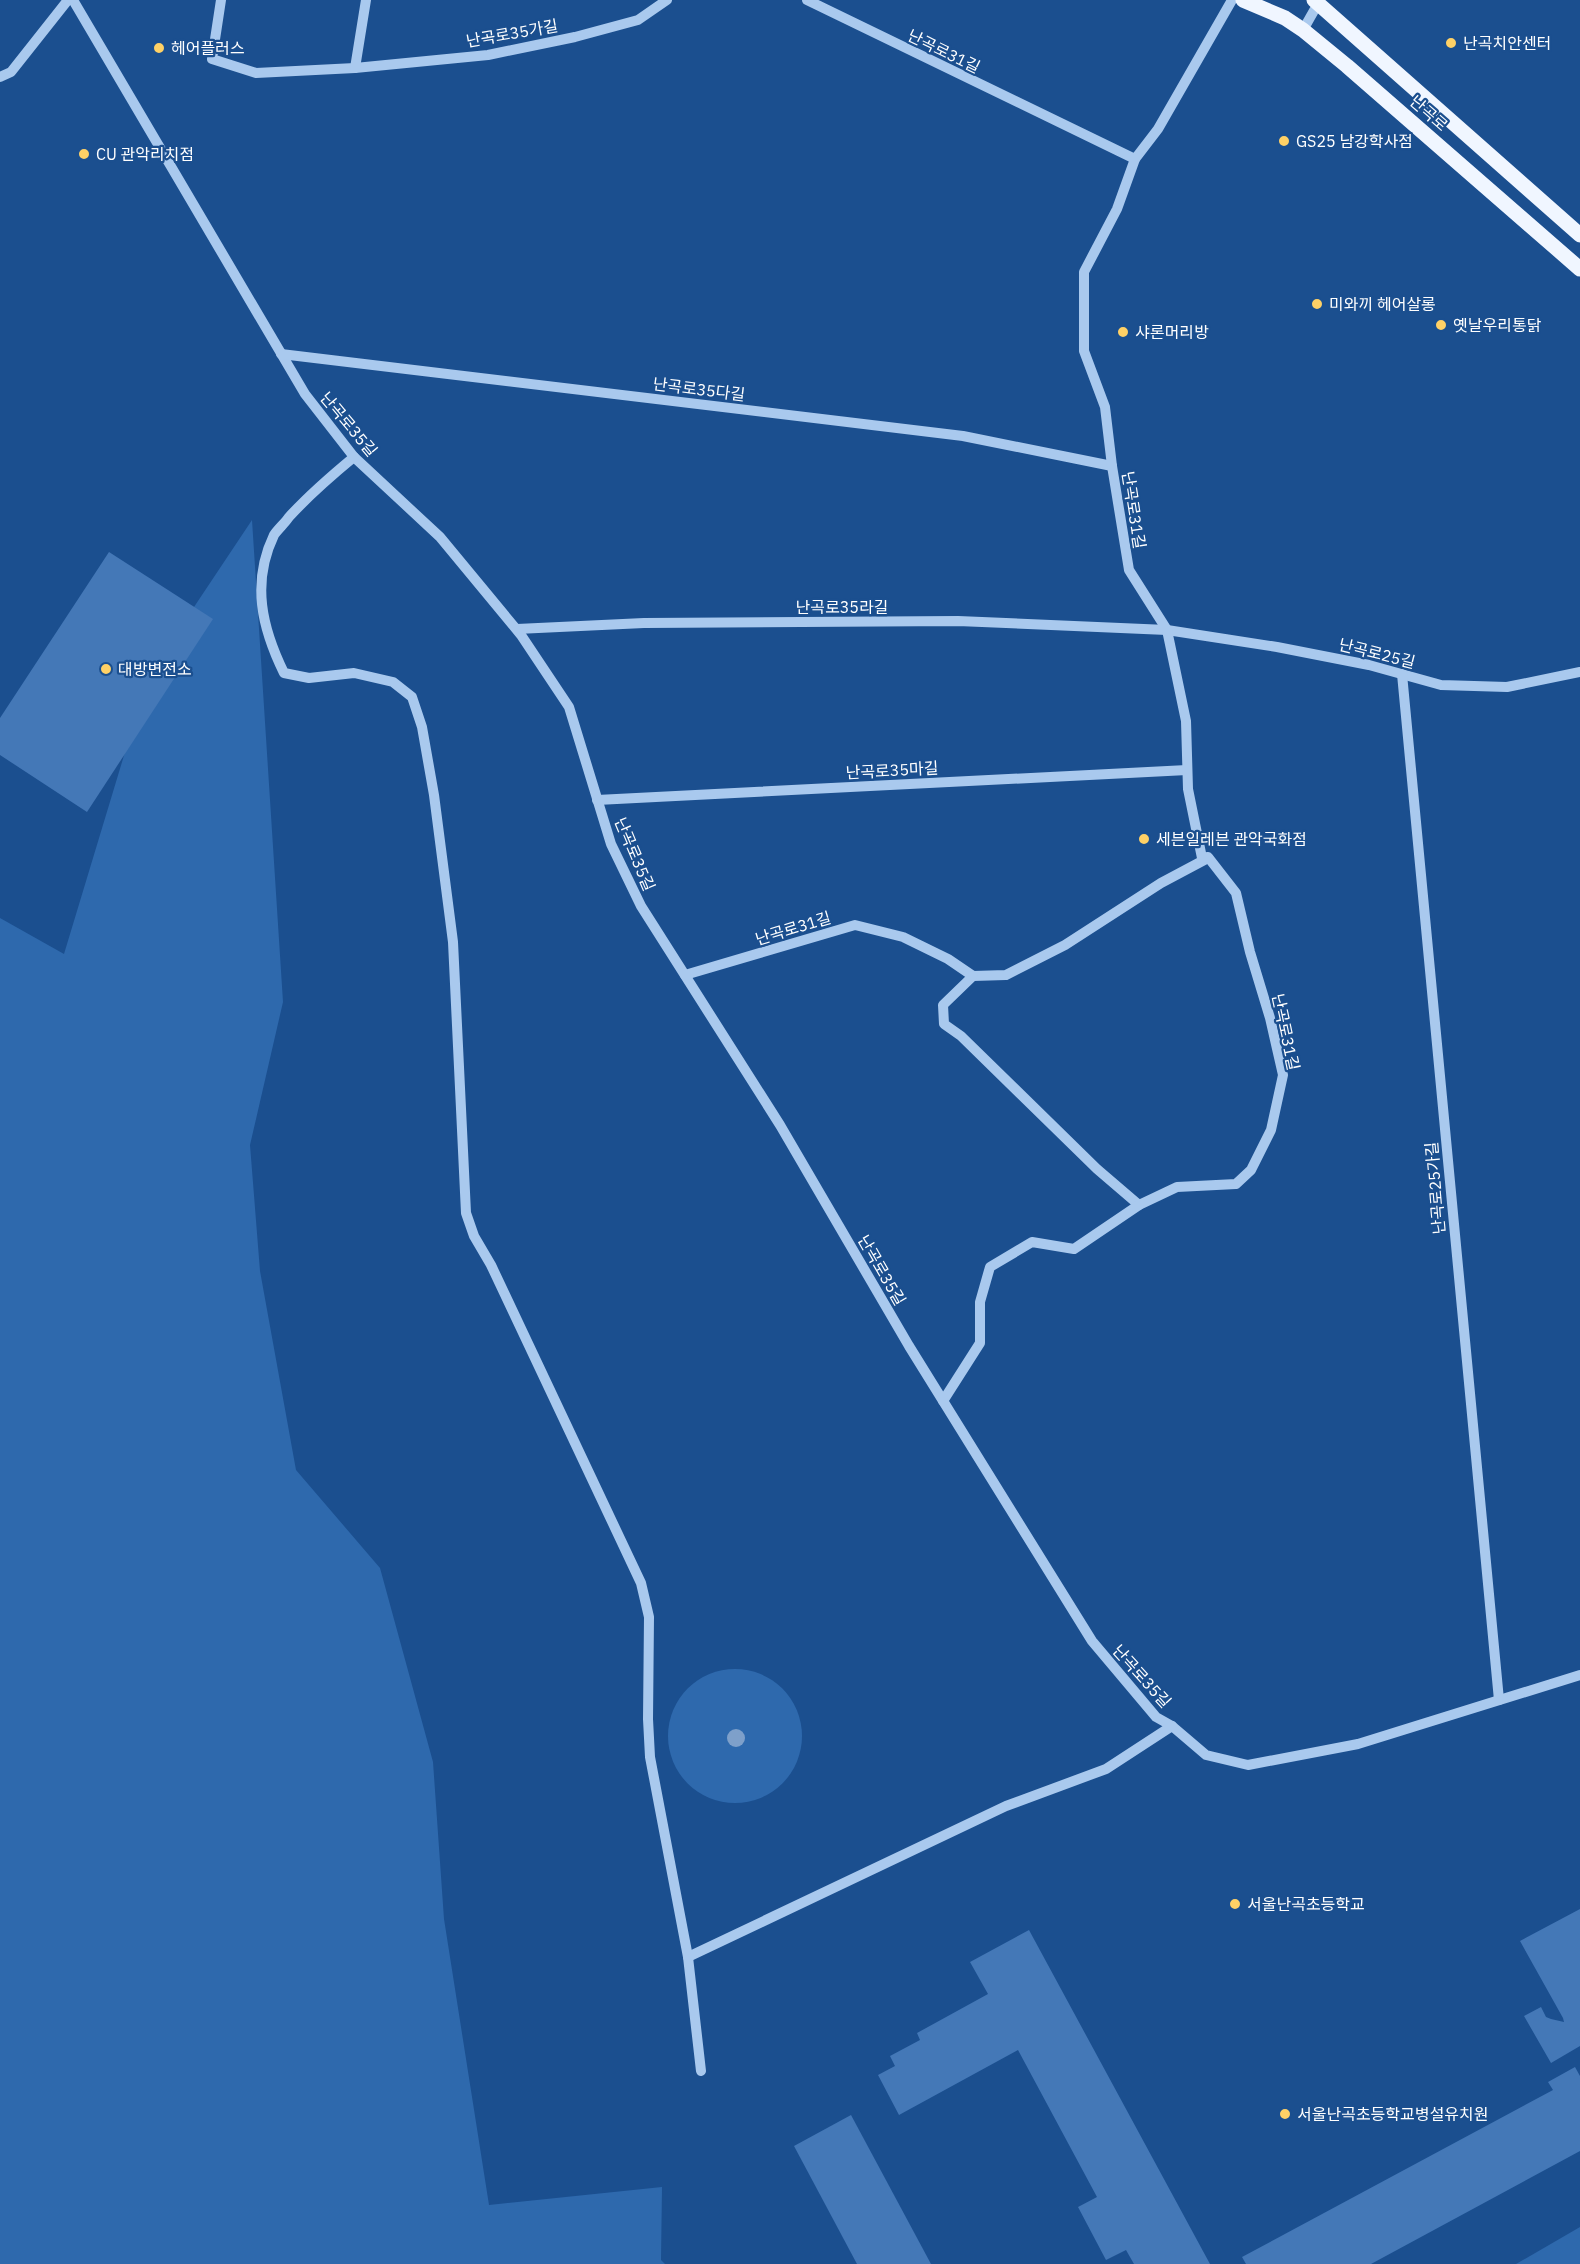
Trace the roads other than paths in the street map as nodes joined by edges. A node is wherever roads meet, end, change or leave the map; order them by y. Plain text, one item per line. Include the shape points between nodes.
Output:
1 (68, 0) edge
2 (73, 0) edge
3 (220, 0) edge
4 (366, 0) edge
5 (667, 0) edge
6 (1232, 0) edge
7 (1244, 0) edge
8 (807, 1) edge
9 (1318, 1) edge
10 (1303, 30) junction
11 (355, 68) junction
12 (0, 77) edge
13 (1134, 159) junction
14 (1580, 235) edge
15 (1578, 262) edge
16 (281, 354) junction
17 (354, 457) junction
18 (1112, 466) junction
19 (517, 629) junction
20 (1167, 630) junction
21 (1580, 672) edge
22 (1402, 674) junction
23 (1187, 770) junction
24 (597, 800) junction
25 (1208, 857) junction
26 (685, 975) junction
27 (973, 976) junction
28 (1138, 1205) junction
29 (943, 1401) junction
30 (1580, 1675) edge
31 (1498, 1700) junction
32 (1172, 1726) junction
33 (688, 1957) junction
34 (701, 2071) dead end

1 - 12 street via 11,72
2 - 16 street, 난곡로35길
3 - 11 street, 난곡로35가길 via 212,59 256,73
4 - 11 street
5 - 11 street, 난곡로35가길 via 638,20 575,37 488,55
6 - 13 street, 난곡로31길 via 1158,129
7 - 10 main road, 난곡로
8 - 13 street, 난곡로31길
9 - 10 street
9 - 14 main road, 난곡로
10 - 15 main road, 난곡로
13 - 18 street, 난곡로31길 via 1117,208 1084,272 1084,351 1105,407
16 - 17 street, 난곡로35길 via 304,394
16 - 18 street, 난곡로35다길 via 963,436
17 - 19 street, 난곡로35길 via 440,537
17 - 33 street via 312,492 275,534 262,571 260,600 269,642 284,673 309,678 354,673 393,682 412,697 422,727 453,942 466,1213 641,1582 649,1617 650,1757
18 - 20 street, 난곡로31길 via 1129,570
19 - 20 street, 난곡로35라길 via 644,623 958,621
19 - 24 street, 난곡로35길 via 569,707
20 - 22 street, 난곡로25길 via 1277,646
20 - 23 street, 난곡로31길 via 1186,721
21 - 22 street, 난곡로25길 via 1507,687 1441,685
22 - 31 street, 난곡로25가길
23 - 24 street, 난곡로35마길
23 - 25 street, 난곡로31길 via 1202,858
24 - 26 street, 난곡로35길 via 611,844 641,906
25 - 27 street via 1065,945 1006,975
25 - 28 street, 난곡로31길 via 1236,893 1283,1075 1271,1130 1251,1170 1236,1184 1177,1187
26 - 27 street, 난곡로31길 via 855,925 903,937
26 - 29 street, 난곡로35길 via 780,1125
27 - 28 street via 943,1005 944,1024
28 - 29 street, 난곡로31길 via 1074,1249 1032,1242 990,1267 980,1302 980,1343
29 - 32 street, 난곡로35길 via 1092,1641 1156,1717
30 - 31 street, 난곡로35길
31 - 32 street, 난곡로35길 via 1358,1744 1248,1765 1206,1755
32 - 33 street, 난곡로35길 via 1106,1769 1006,1806
33 - 34 street

